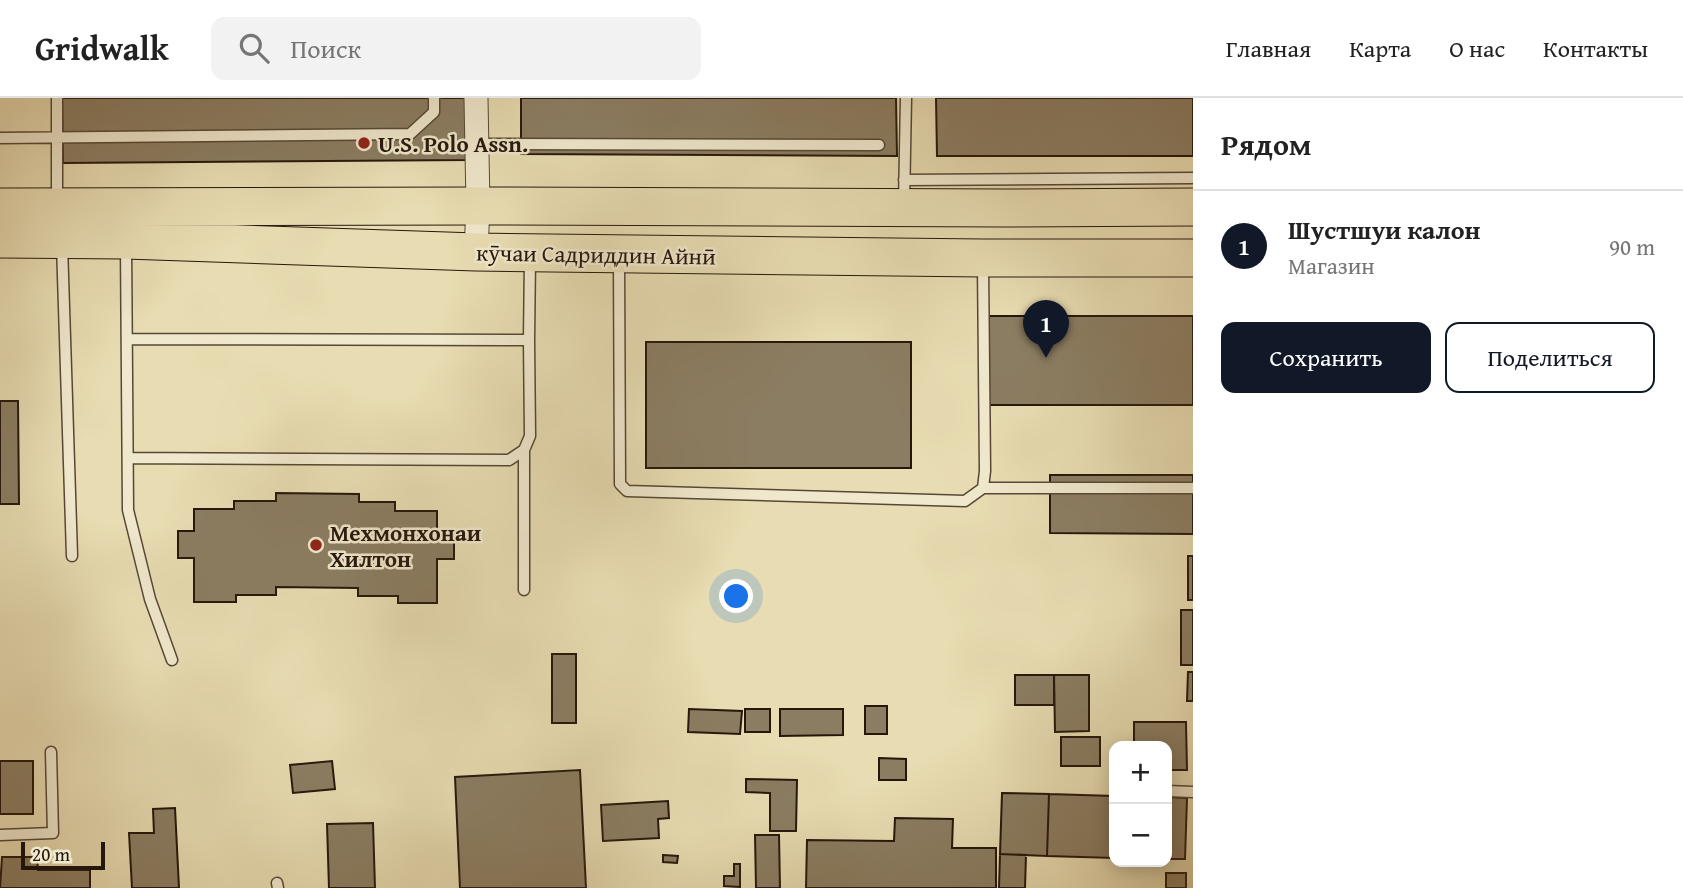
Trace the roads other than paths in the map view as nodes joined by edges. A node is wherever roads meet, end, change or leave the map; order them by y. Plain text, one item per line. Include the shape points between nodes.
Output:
1 (57, 98) edge
2 (434, 98) edge
3 (476, 98) edge
4 (906, 98) edge
5 (0, 138) edge
6 (58, 138) junction
7 (477, 144) junction
8 (879, 145) dead end
9 (1193, 178) edge
10 (904, 194) junction
11 (478, 206) junction
12 (0, 207) edge
13 (1193, 207) edge
14 (60, 223) junction
15 (127, 223) junction
16 (0, 239) edge
17 (476, 252) junction
18 (530, 252) junction
19 (619, 254) junction
20 (983, 258) junction
21 (1193, 258) edge
22 (127, 339) junction
23 (529, 340) junction
24 (524, 450) junction
25 (128, 458) junction
26 (983, 488) junction
27 (1193, 488) edge
28 (72, 556) dead end
29 (524, 590) dead end
30 (172, 660) dead end
31 (51, 752) dead end
32 (1172, 791) edge
33 (1193, 792) edge
34 (0, 835) edge

1 - 6 lane
2 - 6 lane via 434,112 410,134
3 - 7 street
4 - 10 lane
5 - 6 lane
6 - 14 lane
7 - 8 lane
7 - 11 street
9 - 10 lane
10 - 11 highway, кӯчаи Садриддин Айнӣ
10 - 13 highway, кӯчаи Садриддин Айнӣ
11 - 15 highway, кӯчаи Садриддин Айнӣ
11 - 17 street
12 - 14 highway, кӯчаи Садриддин Айнӣ
14 - 15 highway, кӯчаи Садриддин Айнӣ
14 - 16 highway, кӯчаи Садриддин Айнӣ
14 - 28 lane
15 - 17 highway, кӯчаи Садриддин Айнӣ
15 - 22 lane
17 - 18 highway, кӯчаи Садриддин Айнӣ
18 - 19 highway, кӯчаи Садриддин Айнӣ
18 - 23 lane
19 - 20 highway, кӯчаи Садриддин Айнӣ
19 - 26 lane via 620,470 627,491 965,501
20 - 21 highway, кӯчаи Садриддин Айнӣ
20 - 26 lane
22 - 23 lane
22 - 25 lane
23 - 24 lane via 530,436
24 - 25 lane via 509,460
24 - 29 lane
25 - 30 lane via 128,510 150,599
26 - 27 lane
31 - 34 lane via 53,833
32 - 33 lane

